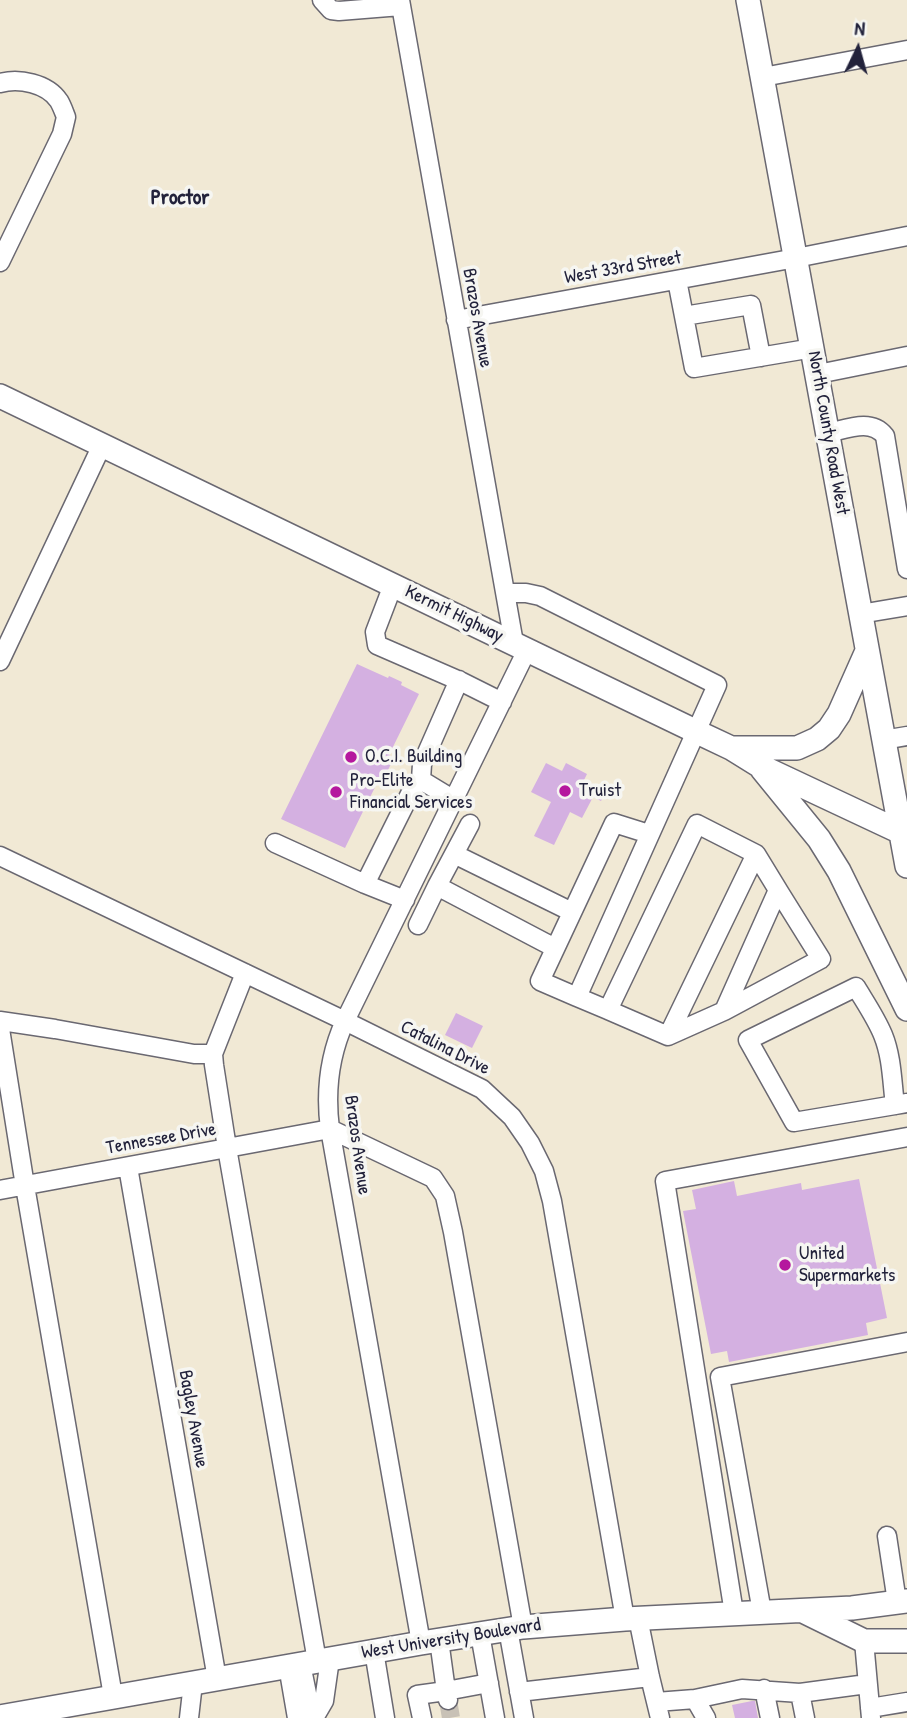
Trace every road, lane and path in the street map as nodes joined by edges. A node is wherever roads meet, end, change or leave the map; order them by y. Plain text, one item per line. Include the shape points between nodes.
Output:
1 (323, 0) edge
2 (748, 0) edge
3 (400, 3) edge
4 (907, 50) edge
5 (763, 77) junction
6 (0, 83) edge
7 (907, 236) edge
8 (796, 258) junction
9 (0, 262) edge
10 (677, 280) junction
11 (684, 316) junction
12 (456, 320) junction
13 (813, 348) junction
14 (907, 356) edge
15 (761, 357) junction
16 (818, 374) junction
17 (0, 396) edge
18 (828, 433) junction
19 (102, 445) junction
20 (907, 569) edge
21 (393, 585) junction
22 (505, 593) junction
23 (907, 606) edge
24 (860, 614) junction
25 (521, 646) junction
26 (867, 652) junction
27 (0, 661) edge
28 (459, 680) junction
29 (502, 702) junction
30 (695, 731) junction
31 (907, 736) edge
32 (883, 740) junction
33 (731, 748) junction
34 (760, 766) junction
35 (421, 780) junction
36 (454, 800) junction
37 (470, 824) dead end
38 (904, 833) edge
39 (649, 834) junction
40 (275, 843) dead end
41 (756, 853) junction
42 (454, 854) junction
43 (0, 856) edge
44 (907, 866) edge
45 (365, 884) junction
46 (437, 886) junction
47 (778, 890) junction
48 (405, 900) junction
49 (572, 912) junction
50 (418, 925) dead end
51 (555, 948) junction
52 (245, 973) junction
53 (577, 997) junction
54 (907, 1009) edge
55 (608, 1010) junction
56 (724, 1011) junction
57 (0, 1021) edge
58 (345, 1021) junction
59 (0, 1029) edge
60 (668, 1036) junction
61 (213, 1054) junction
62 (901, 1104) edge
63 (330, 1129) junction
64 (907, 1137) edge
65 (227, 1148) junction
66 (128, 1167) junction
67 (24, 1186) junction
68 (0, 1190) edge
69 (907, 1342) edge
70 (887, 1536) dead end
71 (902, 1601) edge
72 (800, 1610) junction
73 (762, 1612) junction
74 (734, 1613) junction
75 (632, 1618) junction
76 (516, 1628) junction
77 (480, 1633) junction
78 (430, 1641) junction
79 (864, 1641) junction
80 (907, 1641) edge
81 (374, 1651) junction
82 (309, 1662) junction
83 (650, 1676) junction
84 (217, 1679) junction
85 (193, 1683) junction
86 (489, 1683) junction
87 (867, 1684) junction
88 (771, 1690) junction
89 (519, 1692) junction
90 (800, 1693) junction
91 (447, 1695) junction
92 (113, 1696) junction
93 (695, 1699) junction
94 (907, 1702) edge
95 (658, 1710) edge
96 (871, 1713) edge
97 (0, 1717) edge
98 (189, 1718) edge
99 (297, 1718) edge
100 (313, 1718) edge
101 (385, 1718) edge
102 (422, 1718) edge
103 (495, 1718) edge
104 (524, 1718) edge
105 (706, 1718) edge
106 (770, 1718) edge
107 (781, 1718) edge
108 (805, 1718) edge

1 - 3 street via 331,10 339,11
2 - 5 main road, North County Road West
3 - 12 street, Brazos Avenue
4 - 5 street
5 - 8 main road, North County Road West
6 - 9 street via 27,82 48,90 66,117
7 - 8 street, West 33rd Street
8 - 10 street, West 33rd Street
8 - 13 main road, North County Road West
10 - 11 street
10 - 12 street, West 33rd Street
11 - 15 street via 694,368
11 - 15 street via 751,305
12 - 22 street, Brazos Avenue
13 - 15 street
13 - 16 main road, North County Road West
14 - 16 street
16 - 18 main road, North County Road West
17 - 19 main road, Kermit Highway
18 - 20 street via 866,425 880,429 885,436
18 - 24 main road, North County Road West
19 - 21 main road, Kermit Highway
19 - 27 street
21 - 25 main road, Kermit Highway
21 - 28 street via 375,632 377,645
22 - 25 street, Brazos Avenue
22 - 30 street via 540,596 717,685
23 - 24 street
24 - 26 main road, North County Road West
25 - 29 street, Brazos Avenue
25 - 30 main road, Kermit Highway
26 - 32 main road, North County Road West
26 - 33 main road via 839,714 817,738 797,748
28 - 29 street
28 - 35 street via 422,764
29 - 36 street, Brazos Avenue
30 - 33 main road, Kermit Highway
30 - 39 street
31 - 32 street
32 - 38 main road, North County Road West
33 - 34 main road, Kermit Highway
34 - 38 main road, Kermit Highway
34 - 54 main road via 839,870
35 - 36 street
35 - 45 street
36 - 48 street, Brazos Avenue
37 - 42 street
38 - 44 main road, North County Road West
39 - 49 street via 614,823
39 - 53 street
40 - 45 street
41 - 47 street
41 - 55 street via 697,824
41 - 60 street
42 - 46 street
42 - 49 street
43 - 52 street, Catalina Drive
45 - 48 street
46 - 50 street
46 - 51 street
47 - 56 street
47 - 56 street via 821,959
48 - 58 street, Brazos Avenue
49 - 51 street
51 - 53 street via 540,981
52 - 58 street, Catalina Drive
52 - 61 street
53 - 55 street
55 - 60 street
56 - 60 street
57 - 61 street
58 - 63 street, Brazos Avenue via 327,1088
58 - 75 street, Catalina Drive via 482,1089 512,1117 544,1171
59 - 67 street
61 - 65 street
62 - 62 street via 794,1122 748,1040 856,987 883,1035
63 - 65 street, Tennessee Drive
63 - 76 street via 433,1178 445,1196
63 - 78 street, Brazos Avenue
64 - 74 street via 665,1181
65 - 66 street, Tennessee Drive
65 - 82 street
66 - 67 street, Tennessee Drive
66 - 84 street, Bagley Avenue
67 - 68 street, Tennessee Drive
67 - 92 street
69 - 73 street via 720,1377
70 - 71 street
71 - 72 main road, West University Boulevard
72 - 73 main road, West University Boulevard
72 - 79 main road
73 - 74 main road, West University Boulevard
74 - 75 main road, West University Boulevard
75 - 76 main road, West University Boulevard
75 - 83 street, Catalina Drive
76 - 77 main road, West University Boulevard
76 - 89 street
77 - 78 main road, West University Boulevard
77 - 86 street
78 - 81 main road, West University Boulevard
78 - 91 street, Brazos Avenue
79 - 80 main road
79 - 87 street
81 - 82 main road, West University Boulevard
81 - 101 street
82 - 84 main road, West University Boulevard
82 - 99 street
82 - 100 street
82 - 100 street via 324,1701
83 - 89 street
83 - 95 street, Catalina Drive
84 - 85 main road, West University Boulevard
85 - 92 main road, West University Boulevard
85 - 98 street
86 - 91 street
86 - 103 street
87 - 90 street
87 - 96 street
88 - 90 street
88 - 93 street via 742,1689
88 - 106 street
88 - 107 street
89 - 104 street
90 - 108 street
91 - 102 street via 417,1695
92 - 97 main road, West University Boulevard
93 - 95 street
93 - 105 street
94 - 96 street

